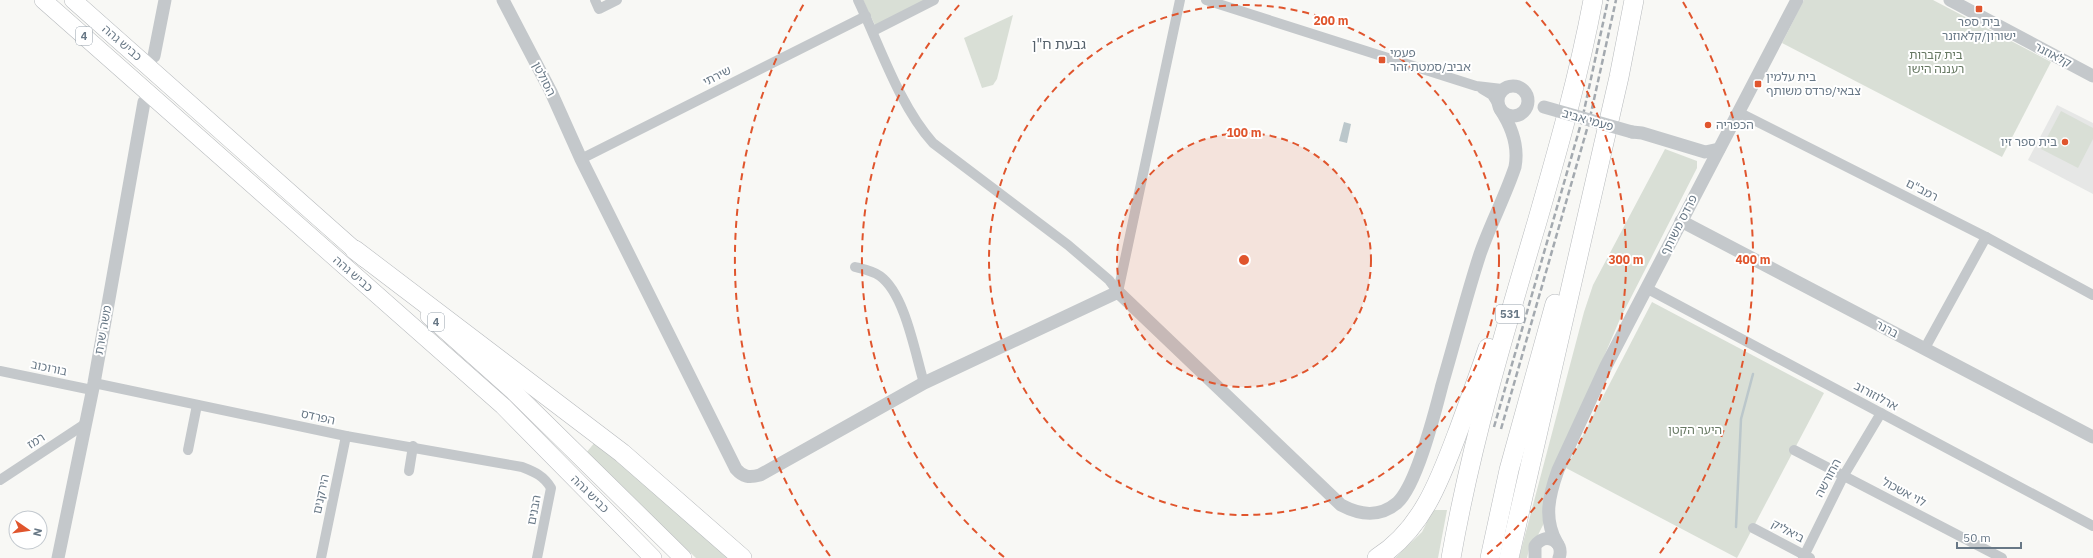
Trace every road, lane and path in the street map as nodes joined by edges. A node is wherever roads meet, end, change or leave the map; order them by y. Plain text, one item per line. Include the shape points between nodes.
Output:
1 (43, 0) edge
2 (73, 0) edge
3 (165, 0) edge
4 (503, 0) edge
5 (594, 0) edge
6 (617, 0) edge
7 (858, 0) edge
8 (934, 0) edge
9 (1180, 0) edge
10 (1206, 0) edge
11 (1593, 0) edge
12 (1634, 0) edge
13 (1797, 0) edge
14 (1950, 0) edge
15 (866, 16) junction
16 (873, 31) junction
17 (154, 56) dead end
18 (1578, 73) junction
19 (2093, 76) edge
20 (1476, 86) junction
21 (1502, 89) junction
22 (1528, 97) junction
23 (144, 102) dead end
24 (1613, 103) junction
25 (1498, 106) junction
26 (1544, 107) junction
27 (1523, 112) junction
28 (1738, 112) junction
29 (1632, 132) junction
30 (1514, 137) junction
31 (1718, 149) junction
32 (581, 159) junction
33 (1706, 174) junction
34 (1681, 221) junction
35 (1986, 237) junction
36 (355, 250) junction
37 (854, 267) dead end
38 (1646, 288) junction
39 (1118, 292) junction
40 (2093, 296) edge
41 (1925, 348) junction
42 (0, 371) edge
43 (924, 383) junction
44 (93, 386) junction
45 (197, 405) junction
46 (1881, 413) junction
47 (85, 424) junction
48 (346, 436) junction
49 (2093, 436) edge
50 (413, 446) junction
51 (188, 450) dead end
52 (1794, 450) dead end
53 (409, 471) dead end
54 (538, 472) joint
55 (1844, 475) junction
56 (0, 480) edge
57 (1548, 522) junction
58 (2093, 526) edge
59 (1753, 528) dead end
60 (1541, 540) junction
61 (1561, 552) edge
62 (1806, 557) edge
63 (58, 558) edge
64 (321, 558) edge
65 (537, 558) edge
66 (652, 558) edge
67 (682, 558) edge
68 (742, 558) edge
69 (1377, 558) edge
70 (1451, 558) edge
71 (1490, 558) edge
72 (1509, 558) edge
73 (1535, 558) edge
74 (2002, 558) edge

1 - 66 highway, כביש גהה / 4 via 503,406
2 - 36 highway, כביש גהה / 4
3 - 17 street
4 - 32 street, הסולטן via 551,92
5 - 6 street via 599,9
7 - 15 street
8 - 16 street
9 - 39 street
10 - 20 street
11 - 18 highway, 531
12 - 24 highway
13 - 28 street, פרדס משותף
14 - 19 street, קלאוזנר
15 - 16 street
15 - 32 street, שירתי
16 - 39 street via 900,92 933,143 1068,245 1109,280
18 - 69 highway via 1492,338 1447,461 1424,511 1406,533
18 - 70 highway, 531 via 1469,465
20 - 21 street
20 - 25 street via 1492,95
21 - 22 street via 1516,85
21 - 25 street via 1498,95
22 - 26 street, פעמי אביב
22 - 27 street
23 - 44 street, משה שרת
24 - 71 highway via 1534,374
24 - 72 highway
25 - 27 street via 1509,116
25 - 30 street
26 - 27 street, פעמי אביב
26 - 29 street, פעמי אביב, bridge
27 - 30 street via 1517,122
28 - 31 street, פרדס משותף
28 - 35 street, רמב"ם
29 - 31 street, פעמי אביב via 1705,152
29 - 33 street, פעמי אביב via 1698,157
30 - 39 street via 1517,155 1515,167 1479,258 1426,442 1405,492 1398,502 1385,511 1364,514 1353,512 1341,505
31 - 33 street, פרדס משותף
32 - 43 street, הסולטן via 741,474 752,477 760,475
33 - 34 street, פרדס משותף
34 - 38 street, פרדס משותף
34 - 41 street, ברנר
35 - 40 street, רמב"ם
35 - 41 street
36 - 67 highway, כביש גהה / 4 via 513,391
36 - 68 highway via 622,453
37 - 43 street via 880,276 892,287 900,303
38 - 46 street, ארלוזורוב
38 - 57 street, פרדס משותף via 1606,366 1558,470 1550,496
39 - 43 street
41 - 49 street, ברנר
42 - 44 street, בורוכוב
44 - 45 street, הפרדס
44 - 47 street, משה שרת
45 - 48 street, הפרדס
45 - 51 street
46 - 55 street, החורשה
46 - 58 street, ארלוזורוב
47 - 56 street, רמז
47 - 63 street, משה שרת
48 - 50 street, הפרדס
48 - 64 street, הירקנים
50 - 53 street
50 - 54 street, הפרדס
52 - 55 street, לוי אשכול
54 - 65 street, הבנים via 552,488
55 - 62 street, החורשה
55 - 74 street, לוי אשכול
57 - 60 street, פרדס משותף
57 - 61 street, פרדס משותף
59 - 62 street, ביאליק
60 - 61 street via 1550,538
60 - 73 street, פרדס משותף via 1535,546

